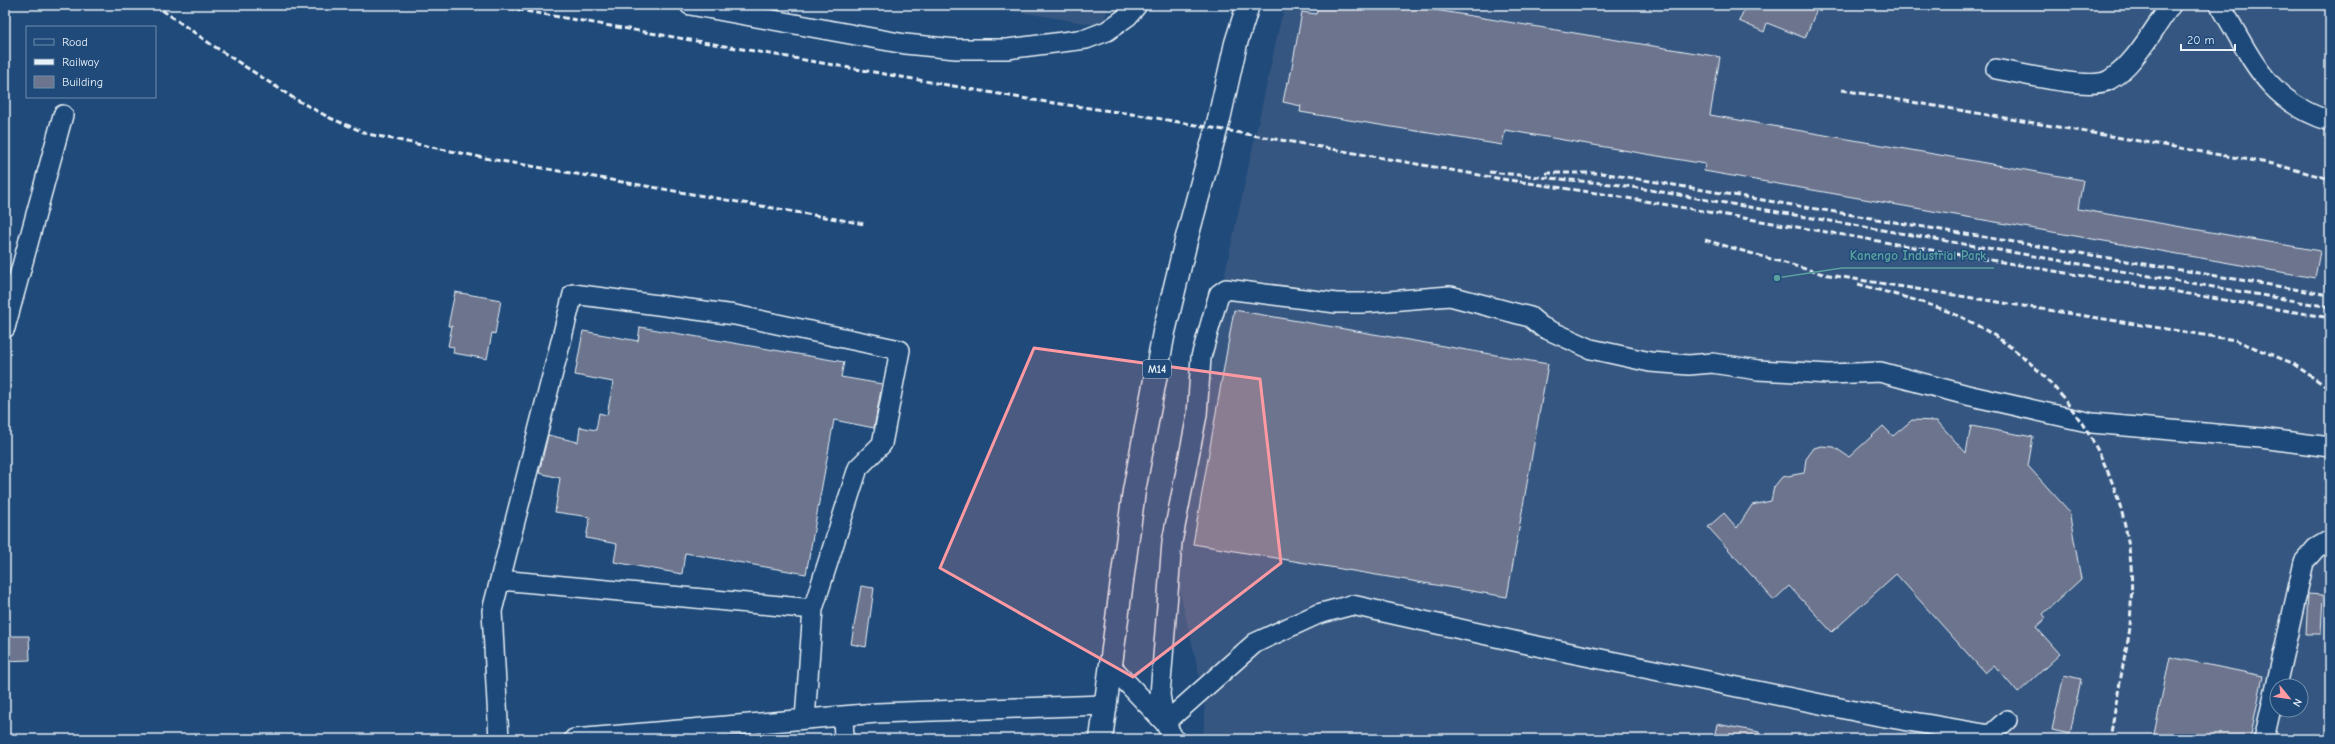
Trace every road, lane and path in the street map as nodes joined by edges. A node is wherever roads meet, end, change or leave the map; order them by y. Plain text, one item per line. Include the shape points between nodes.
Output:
1 (690, 5) edge
2 (1137, 5) edge
3 (1248, 5) edge
4 (2171, 5) edge
5 (2220, 5) edge
6 (1996, 69) dead end
7 (63, 115) dead end
8 (2330, 121) edge
9 (5, 328) edge
10 (2330, 447) edge
11 (2330, 540) edge
12 (500, 580) junction
13 (813, 609) junction
14 (1110, 666) junction
15 (1104, 705) junction
16 (843, 716) junction
17 (805, 719) junction
18 (2007, 720) dead end
19 (1165, 722) junction
20 (499, 739) edge
21 (574, 739) edge
22 (844, 739) edge
23 (1101, 739) edge
24 (1174, 739) edge
25 (2264, 739) edge

1 - 2 street via 905,44 1007,50 1086,39 1107,31 1128,16
3 - 14 highway, M14 via 1236,43 1164,332 1134,491
4 - 6 street via 2127,66 2108,81 2085,84
5 - 8 street via 2267,82 2296,107
7 - 9 street
10 - 19 street via 2261,438 2092,423 1967,395 1880,372 1829,374 1758,370 1712,363 1689,365 1650,362 1591,349 1542,327 1530,317 1450,296 1364,304 1336,303 1226,289 1219,294 1201,357 1196,415 1172,542 1160,695
11 - 25 street via 2316,548 2304,562
12 - 13 street
12 - 13 street via 573,294 735,315 900,350 882,444 858,468
12 - 20 street via 492,611
13 - 17 street
14 - 15 highway, M14
14 - 19 street
15 - 16 street
15 - 23 highway, M14
16 - 17 street
16 - 22 street
17 - 21 street
18 - 19 street via 1990,735 1532,645 1352,605 1318,614 1255,643
19 - 24 street

